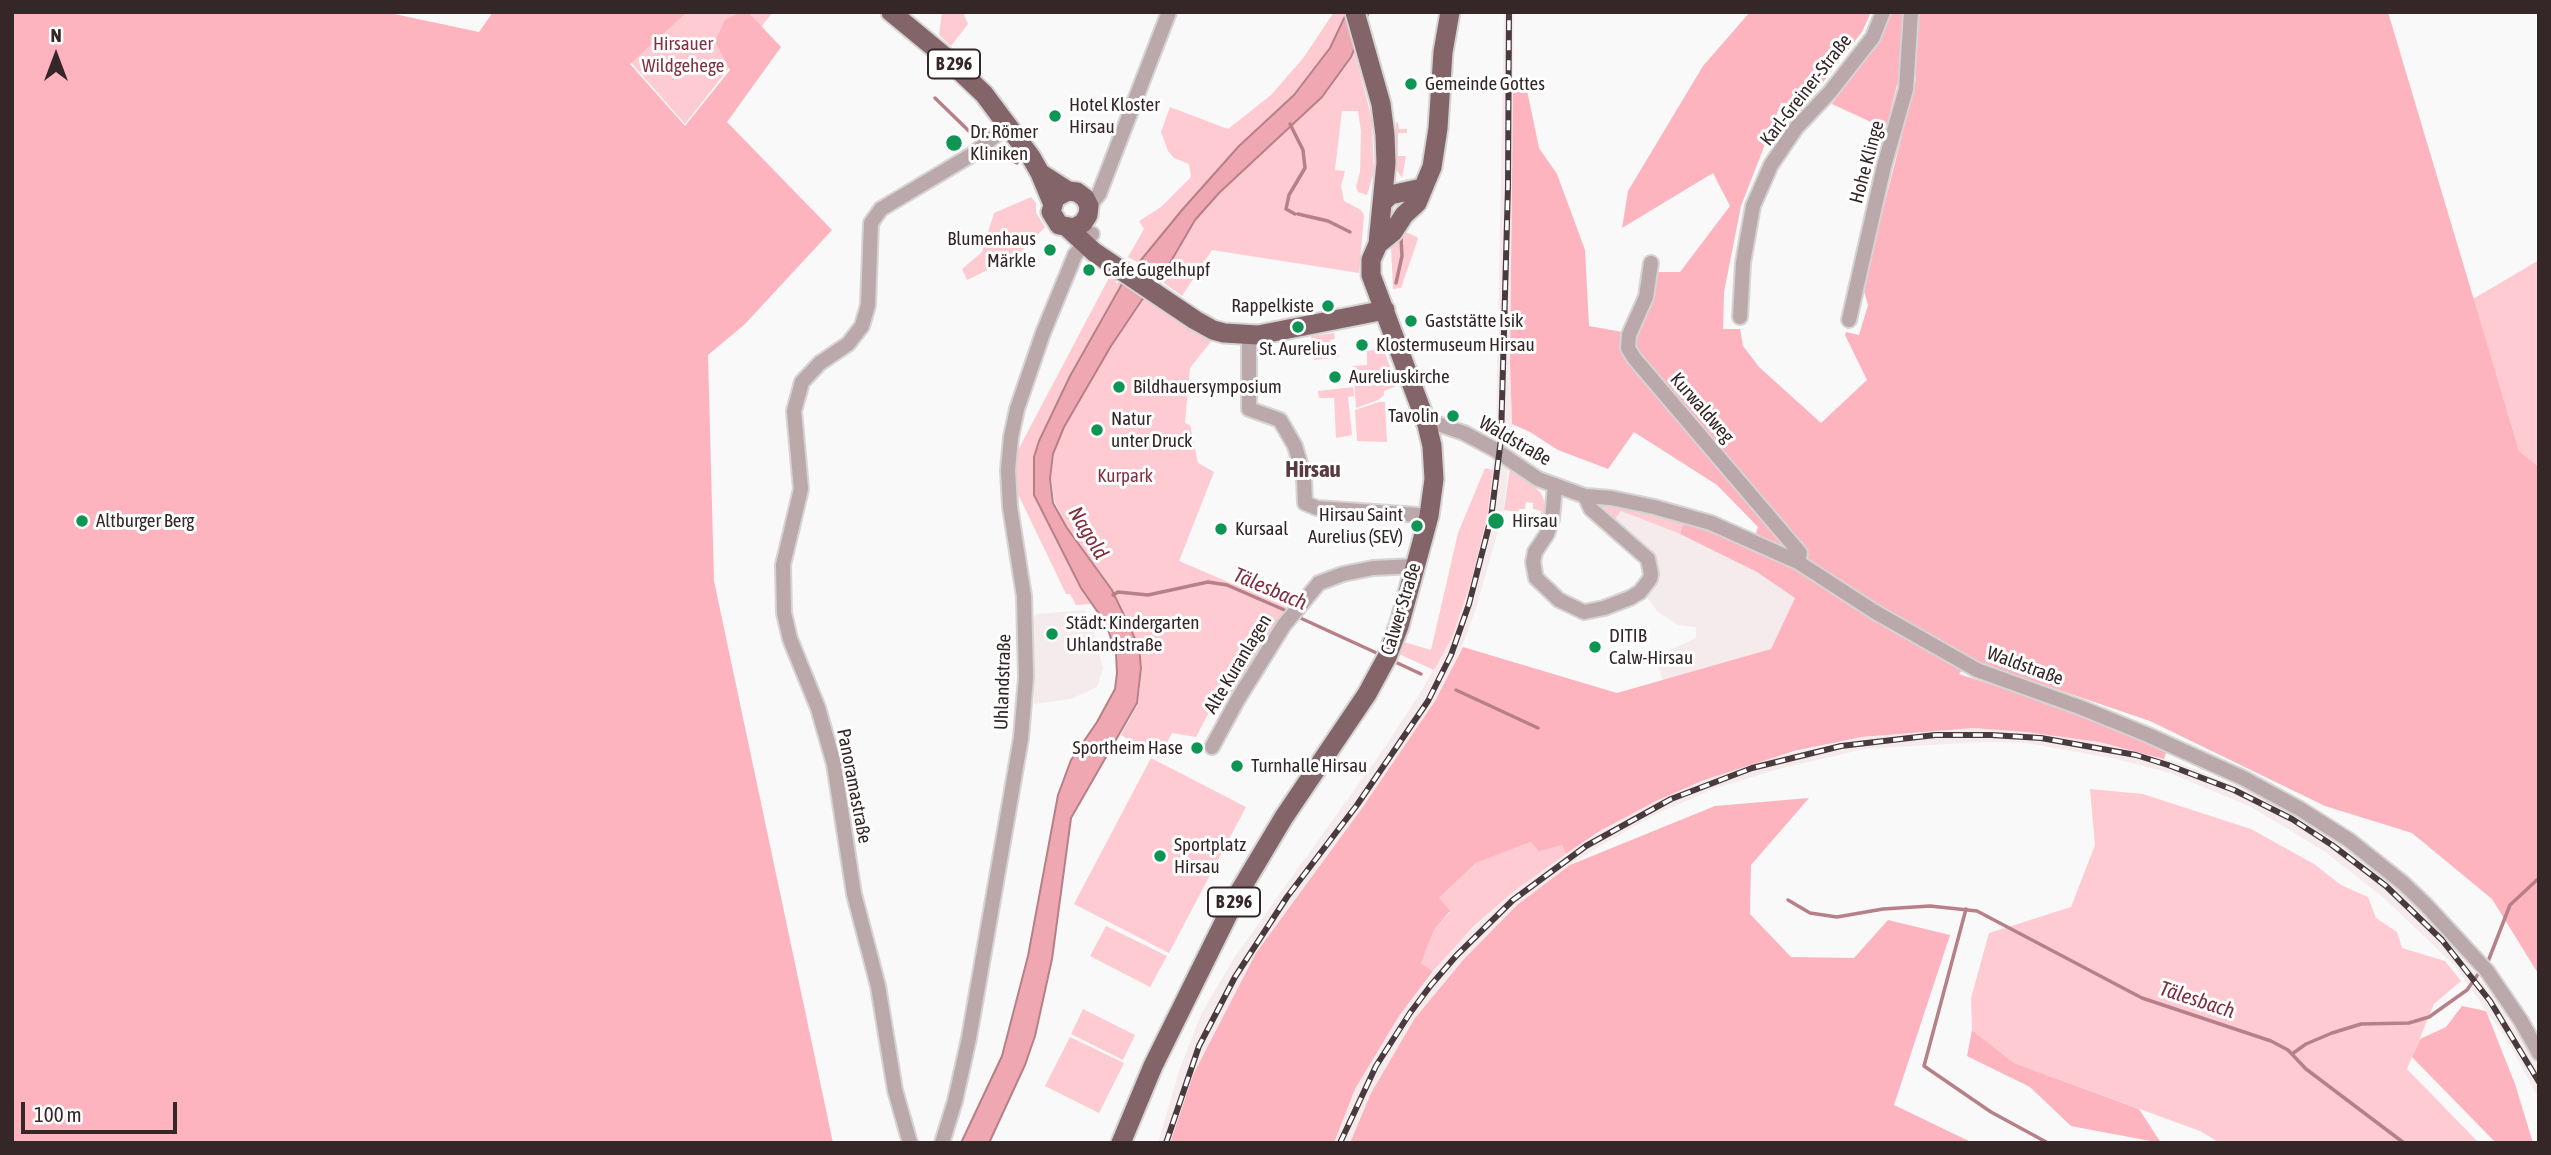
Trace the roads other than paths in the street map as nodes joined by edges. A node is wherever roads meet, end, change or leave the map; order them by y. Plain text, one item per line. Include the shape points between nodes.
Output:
1 (891, 12) edge
2 (1169, 12) edge
3 (1355, 12) edge
4 (1450, 12) edge
5 (1883, 12) edge
6 (1911, 12) edge
7 (1008, 125) junction
8 (1422, 188) junction
9 (1382, 203) junction
10 (1409, 210) junction
11 (1077, 214) junction
12 (1378, 244) junction
13 (1651, 263) dead end
14 (1371, 275) junction
15 (1385, 310) junction
16 (1355, 316) junction
17 (1740, 317) dead end
18 (1849, 320) dead end
19 (1249, 336) junction
20 (1427, 425) junction
21 (1555, 485) junction
22 (1585, 496) junction
23 (1418, 515) dead end
24 (1798, 562) junction
25 (1415, 566) junction
26 (1212, 747) dead end
27 (2539, 1053) edge
28 (910, 1143) edge
29 (942, 1143) edge
30 (1121, 1143) edge

1 - 7 main road, B 296 via 960,70
2 - 11 street, Uhlandstraße via 1099,194
3 - 9 main road via 1384,125
4 - 8 main road via 1436,152
5 - 17 street, Karl-Greiner-Straße via 1873,37 1796,128 1771,165 1753,206
6 - 18 street, Hohe Klinge via 1906,89
7 - 11 main road, B 296 via 1040,173
7 - 28 street, Panoramastraße via 973,154 881,209 871,223 867,313 856,337 802,382 794,411 801,489 783,565 784,614 834,764 854,894
8 - 9 main road via 1390,195
8 - 10 main road
9 - 10 main road
9 - 12 main road
10 - 12 main road
11 - 19 main road, B 296 via 1115,265 1213,330
11 - 29 street, Uhlandstraße via 1075,255 1043,332 1011,437 1010,508 1024,597 1026,677 1021,738 970,1038
12 - 14 main road
12 - 15 main road
13 - 24 street, Kurwaldweg via 1646,297 1628,348 1800,553
14 - 15 main road
14 - 16 main road
15 - 16 main road, B 296
15 - 20 main road, Calwer Straße / B 296
16 - 19 main road, B 296
19 - 23 street via 1249,409 1280,420 1295,446 1304,477 1305,503 1317,508
20 - 21 street, Waldstraße via 1464,433
20 - 25 main road, Calwer Straße / B 296 via 1433,487
21 - 22 street, Waldstraße
21 - 22 street via 1552,519 1535,552 1536,578 1559,600 1584,612 1630,598 1640,592 1651,574 1648,559 1591,509
22 - 24 street, Waldstraße via 1681,513
24 - 27 street, Waldstraße via 1977,670 2082,708 2243,778 2349,840 2403,883 2470,950
25 - 26 street, Alte Kuranlagen via 1373,568 1318,583 1287,621
25 - 30 main road, Calwer Straße / B 296 via 1381,670 1238,894 1153,1066

